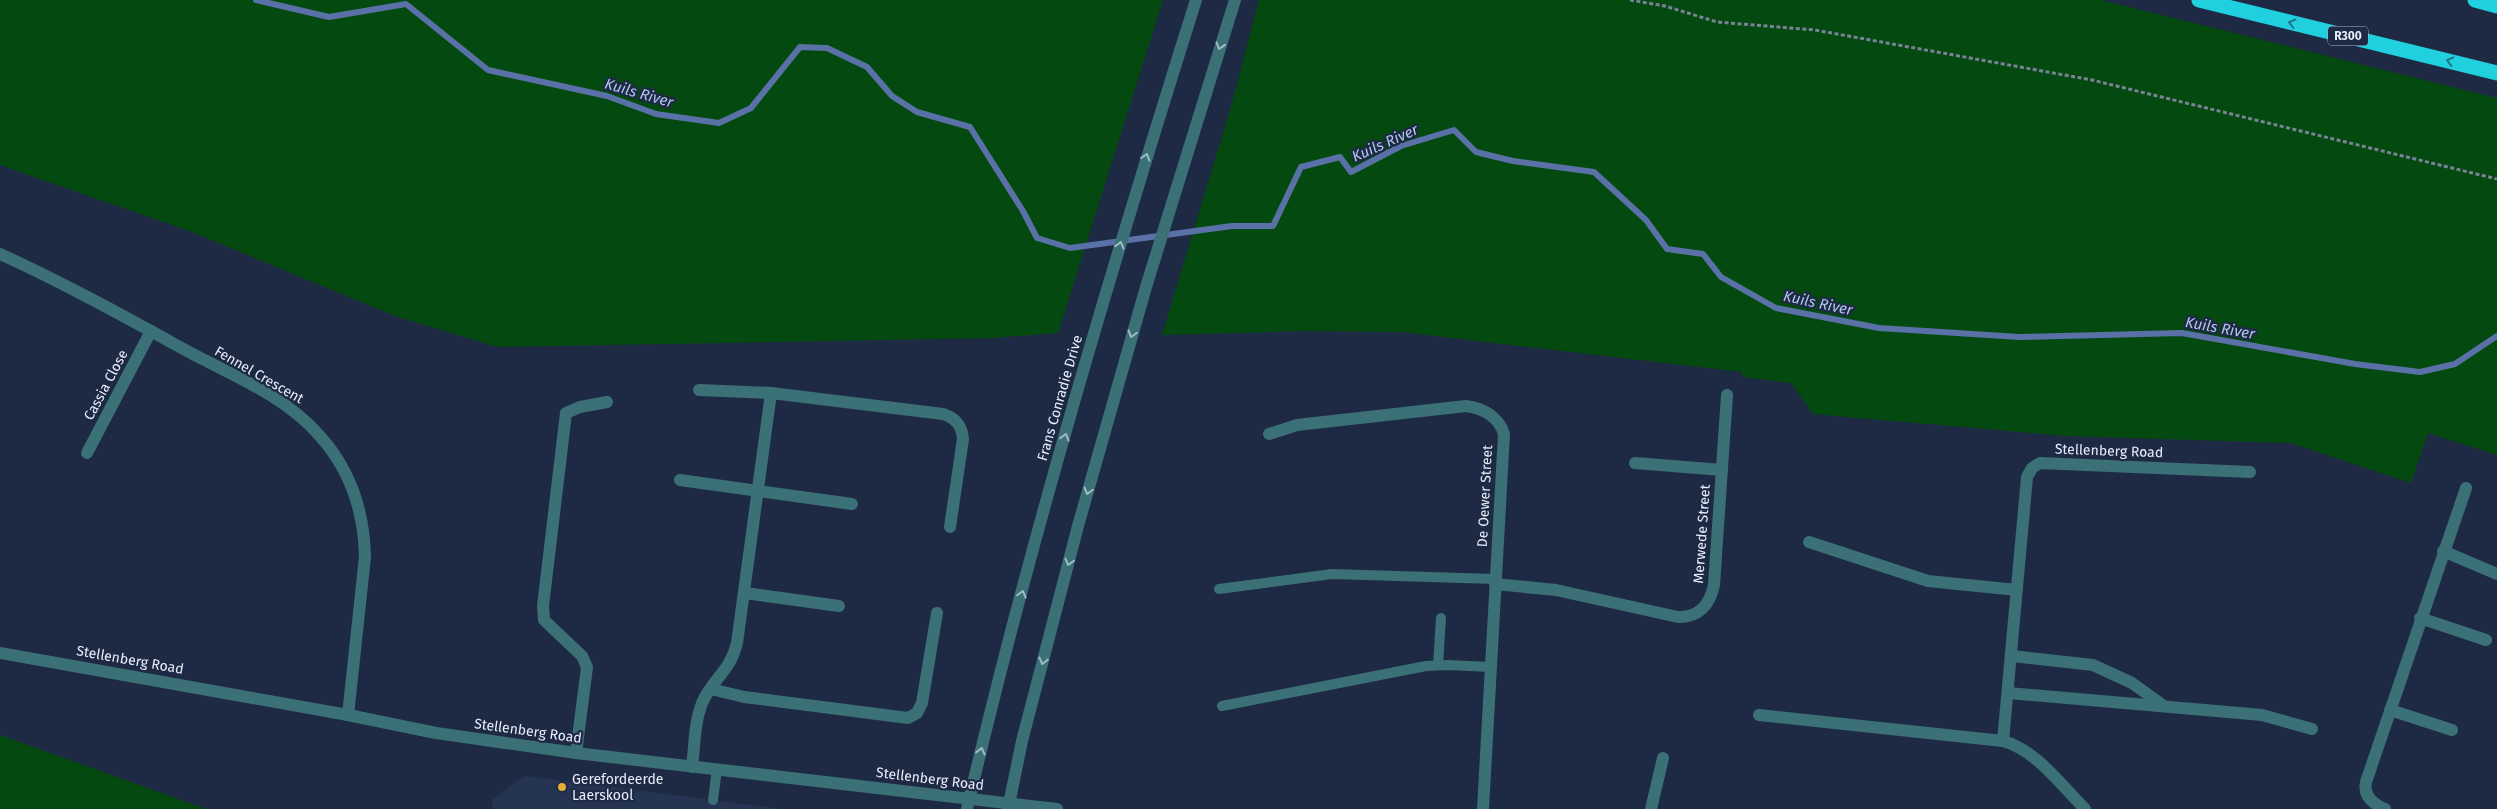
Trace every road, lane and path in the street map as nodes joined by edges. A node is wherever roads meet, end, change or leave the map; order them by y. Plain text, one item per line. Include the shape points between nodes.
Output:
1 (1196, 0) edge
2 (1234, 0) edge
3 (1630, 0) edge
4 (2199, 0) edge
5 (2475, 0) edge
6 (2497, 6) edge
7 (2497, 73) edge
8 (2497, 178) edge
9 (0, 254) edge
10 (151, 331) junction
11 (699, 390) dead end
12 (771, 393) junction
13 (1727, 394) dead end
14 (607, 402) dead end
15 (1269, 434) dead end
16 (87, 453) dead end
17 (1635, 463) dead end
18 (1722, 470) junction
19 (2250, 472) dead end
20 (680, 480) dead end
21 (2466, 488) dead end
22 (759, 493) junction
23 (852, 504) dead end
24 (950, 527) dead end
25 (1809, 542) dead end
26 (2443, 551) junction
27 (2497, 574) edge
28 (1496, 581) junction
29 (1219, 589) dead end
30 (2018, 590) junction
31 (745, 594) junction
32 (839, 606) dead end
33 (936, 612) dead end
34 (1441, 618) dead end
35 (2420, 618) junction
36 (2486, 640) dead end
37 (0, 653) edge
38 (2012, 656) junction
39 (1438, 665) junction
40 (1491, 667) junction
41 (711, 689) junction
42 (2008, 693) junction
43 (1222, 706) dead end
44 (2164, 706) junction
45 (2390, 710) junction
46 (348, 715) junction
47 (1760, 716) dead end
48 (2312, 729) dead end
49 (2452, 730) dead end
50 (2003, 741) junction
51 (576, 753) junction
52 (1663, 758) dead end
53 (692, 766) junction
54 (717, 769) junction
55 (713, 800) dead end
56 (968, 804) edge
57 (1008, 806) edge
58 (1057, 809) edge
59 (1483, 809) edge
60 (1651, 809) edge
61 (2085, 809) edge
62 (2385, 809) edge

56 -> 1 street, Frans Conradie Drive via 1023,589 1132,203
2 -> 57 street via 1146,288 1059,597
3 - 8 path via 1665,6 1717,22 1815,30 2092,80
7 -> 4 highway, R300
5 - 6 highway
9 - 10 street, Fennel Crescent
10 - 16 street, Cassia Close
10 - 46 street, Fennel Crescent via 293,410 320,436 348,477 363,524 365,557
11 - 12 street
12 - 22 street
12 - 24 street via 943,414 954,419 960,425 963,439
13 - 18 street, Merwede Street
14 - 51 street via 566,413 542,606 544,620 582,656 588,669
15 - 28 street, De Oewer Street via 1297,425 1466,406 1489,414 1499,423 1504,434
17 - 18 street
18 - 28 street, Merwede Street via 1714,585 1710,600 1696,614 1685,618 1671,616 1556,590
19 - 30 street, Stellenberg Road via 2038,463 2027,477
20 - 22 street
21 - 26 street
22 - 23 street
22 - 31 street
25 - 30 street via 1928,581
26 - 27 street
26 - 35 street
28 - 29 lane via 1332,574
28 - 40 street, De Oewer Street
30 - 38 street, Stellenberg Road
31 - 32 street
31 - 41 street via 732,660
33 - 41 street via 924,698 917,713 908,718 744,697
34 - 39 lane
35 - 36 street
35 - 45 street
37 - 46 street, Stellenberg Road
38 - 42 street, Stellenberg Road
38 - 44 street via 2092,665 2132,683
39 - 40 lane
39 - 43 lane
40 - 59 street, De Oewer Street
41 - 53 street via 702,703 698,719
42 - 44 street
42 - 50 street, Stellenberg Road
44 - 48 street via 2262,715
45 - 49 street
45 - 62 street via 2365,785 2369,798
46 - 51 street, Stellenberg Road via 436,733
47 - 50 street
50 - 61 street via 2026,751
51 - 53 street, Stellenberg Road
52 - 60 street
53 - 54 street, Stellenberg Road
54 - 55 lane
54 - 56 street, Stellenberg Road
56 - 57 street, Stellenberg Road
57 - 58 street, Stellenberg Road

